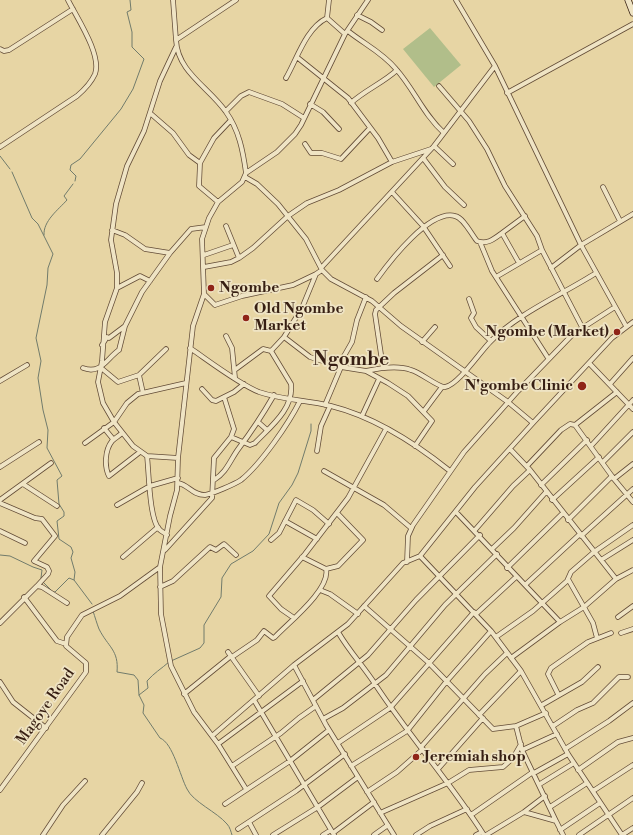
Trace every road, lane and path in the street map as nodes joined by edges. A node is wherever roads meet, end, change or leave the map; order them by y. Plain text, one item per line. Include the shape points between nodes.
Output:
1 (68, 0) edge
2 (173, 0) edge
3 (236, 0) edge
4 (329, 0) edge
5 (368, 0) edge
6 (456, 0) edge
7 (628, 0) edge
8 (73, 10) junction
9 (633, 13) edge
10 (358, 15) junction
11 (327, 18) junction
12 (633, 24) edge
13 (382, 30) dead end
14 (346, 32) junction
15 (176, 40) junction
16 (176, 47) junction
17 (0, 49) edge
18 (298, 58) junction
19 (495, 66) junction
20 (397, 70) junction
21 (286, 78) dead end
22 (323, 78) junction
23 (439, 86) dead end
24 (508, 93) junction
25 (352, 103) junction
26 (310, 104) junction
27 (460, 110) junction
28 (226, 111) junction
29 (150, 113) junction
30 (304, 118) junction
31 (231, 120) junction
32 (370, 128) junction
33 (339, 129) dead end
34 (444, 133) junction
35 (305, 144) dead end
36 (0, 147) edge
37 (433, 148) junction
38 (423, 158) junction
39 (392, 162) junction
40 (200, 163) junction
41 (453, 164) dead end
42 (246, 175) junction
43 (603, 187) dead end
44 (392, 192) junction
45 (218, 202) junction
46 (464, 205) dead end
47 (633, 214) edge
48 (288, 216) junction
49 (525, 216) junction
50 (620, 221) junction
51 (226, 226) dead end
52 (423, 226) junction
53 (206, 227) junction
54 (112, 230) junction
55 (502, 233) junction
56 (480, 242) junction
57 (233, 245) junction
58 (580, 245) junction
59 (542, 250) junction
60 (170, 253) junction
61 (204, 254) junction
62 (443, 255) junction
63 (239, 258) junction
64 (518, 264) junction
65 (450, 266) dead end
66 (204, 267) junction
67 (551, 268) junction
68 (321, 269) junction
69 (596, 273) junction
70 (316, 274) junction
71 (496, 277) junction
72 (376, 279) dead end
73 (150, 281) junction
74 (117, 288) junction
75 (565, 293) junction
76 (204, 294) junction
77 (366, 298) junction
78 (468, 299) dead end
79 (379, 306) junction
80 (615, 307) junction
81 (522, 318) junction
82 (633, 322) edge
83 (125, 326) junction
84 (626, 326) junction
85 (435, 327) dead end
86 (582, 327) junction
87 (226, 336) dead end
88 (284, 337) junction
89 (491, 341) junction
90 (422, 342) junction
91 (102, 346) junction
92 (190, 348) junction
93 (166, 349) dead end
94 (271, 351) junction
95 (548, 358) junction
96 (633, 358) edge
97 (589, 363) junction
98 (28, 365) dead end
99 (100, 367) junction
100 (83, 368) dead end
101 (341, 368) junction
102 (383, 368) junction
103 (236, 369) junction
104 (366, 371) junction
105 (464, 371) junction
106 (139, 375) junction
107 (235, 378) junction
108 (379, 379) junction
109 (0, 381) edge
110 (186, 383) junction
111 (244, 384) junction
112 (610, 384) junction
113 (442, 387) junction
114 (202, 389) dead end
115 (618, 392) junction
116 (143, 393) junction
117 (274, 396) junction
118 (224, 398) junction
119 (289, 399) junction
120 (633, 400) edge
121 (300, 401) junction
122 (508, 402) junction
123 (629, 404) junction
124 (328, 405) junction
125 (633, 408) edge
126 (424, 411) junction
127 (362, 416) junction
128 (114, 422) junction
129 (258, 422) junction
130 (532, 423) junction
131 (575, 425) junction
132 (104, 428) junction
133 (386, 429) junction
134 (268, 430) junction
135 (633, 432) edge
136 (122, 433) junction
137 (231, 437) junction
138 (113, 439) junction
139 (587, 440) junction
140 (39, 442) dead end
141 (244, 442) junction
142 (85, 443) dead end
143 (415, 446) junction
144 (591, 446) junction
145 (510, 449) junction
146 (317, 451) dead end
147 (140, 452) junction
148 (147, 456) junction
149 (599, 456) junction
150 (178, 458) junction
151 (603, 462) junction
152 (51, 463) dead end
153 (633, 464) edge
154 (526, 466) junction
155 (0, 467) edge
156 (530, 470) junction
157 (324, 471) dead end
158 (450, 471) junction
159 (613, 477) junction
160 (214, 480) junction
161 (178, 481) junction
162 (23, 484) junction
163 (541, 485) junction
164 (150, 486) junction
165 (355, 487) junction
166 (633, 489) edge
167 (546, 492) junction
168 (212, 494) junction
169 (627, 495) junction
170 (552, 500) junction
171 (0, 502) edge
172 (633, 502) edge
173 (117, 505) dead end
174 (57, 506) dead end
175 (456, 512) junction
176 (337, 513) junction
177 (563, 513) junction
178 (568, 520) junction
179 (285, 521) junction
180 (329, 524) junction
181 (633, 525) edge
182 (158, 527) junction
183 (411, 528) junction
184 (475, 530) junction
185 (0, 531) edge
186 (167, 535) junction
187 (480, 535) junction
188 (580, 535) junction
189 (317, 538) junction
190 (271, 540) dead end
191 (633, 540) edge
192 (25, 543) dead end
193 (492, 549) junction
194 (164, 551) junction
195 (594, 552) junction
196 (497, 554) junction
197 (236, 556) dead end
198 (420, 556) junction
199 (123, 557) dead end
200 (302, 557) junction
201 (601, 560) junction
202 (407, 562) junction
203 (160, 567) junction
204 (507, 568) junction
205 (326, 569) junction
206 (633, 570) edge
207 (439, 576) junction
208 (516, 577) junction
209 (568, 579) junction
210 (616, 579) junction
211 (525, 585) junction
212 (37, 586) junction
213 (160, 587) junction
214 (320, 590) junction
215 (456, 594) junction
216 (24, 597) junction
217 (542, 602) junction
218 (67, 603) dead end
219 (364, 606) junction
220 (633, 606) edge
221 (584, 607) junction
222 (475, 613) junction
223 (358, 614) junction
224 (618, 617) dead end
225 (294, 618) junction
226 (0, 622) edge
227 (560, 622) junction
228 (633, 629) edge
229 (391, 630) junction
230 (491, 631) junction
231 (338, 632) junction
232 (611, 633) dead end
233 (621, 633) dead end
234 (496, 637) junction
235 (597, 638) junction
236 (66, 644) junction
237 (409, 647) junction
238 (507, 653) junction
239 (230, 655) junction
240 (511, 658) junction
241 (358, 662) junction
242 (428, 663) junction
243 (294, 665) junction
244 (598, 667) dead end
245 (521, 671) junction
246 (628, 677) dead end
247 (303, 680) junction
248 (0, 682) edge
249 (446, 682) junction
250 (375, 684) junction
251 (184, 694) junction
252 (558, 694) junction
253 (259, 696) junction
254 (463, 699) junction
255 (254, 700) junction
256 (313, 700) junction
257 (633, 703) edge
258 (542, 705) junction
259 (316, 706) junction
260 (390, 708) junction
261 (261, 713) junction
262 (546, 713) junction
263 (481, 717) junction
264 (323, 719) junction
265 (516, 726) junction
266 (553, 726) junction
267 (46, 728) junction
268 (330, 730) junction
269 (407, 731) junction
270 (557, 734) junction
271 (212, 736) junction
272 (276, 737) junction
273 (633, 738) edge
274 (338, 743) junction
275 (218, 744) junction
276 (520, 744) junction
277 (422, 748) junction
278 (565, 749) junction
279 (522, 750) junction
280 (345, 754) junction
281 (568, 754) junction
282 (290, 761) junction
283 (574, 763) junction
284 (633, 765) edge
285 (232, 766) junction
286 (351, 766) junction
287 (438, 770) junction
288 (578, 770) junction
289 (533, 773) junction
290 (358, 777) junction
291 (85, 781) dead end
292 (142, 783) dead end
293 (305, 783) junction
294 (448, 783) junction
295 (587, 783) junction
296 (540, 784) junction
297 (1, 788) edge
298 (246, 789) junction
299 (592, 791) junction
300 (367, 792) junction
301 (546, 796) junction
302 (633, 798) edge
303 (374, 802) junction
304 (600, 803) junction
305 (225, 804) dead end
306 (318, 807) junction
307 (550, 807) junction
308 (467, 809) junction
309 (524, 812) junction
310 (380, 813) junction
311 (471, 815) junction
312 (608, 815) junction
313 (556, 821) junction
314 (249, 822) junction
315 (388, 824) junction
316 (633, 828) edge
317 (238, 829) dead end
318 (560, 830) junction
319 (333, 833) edge
320 (484, 834) edge
321 (43, 835) edge
322 (102, 835) edge
323 (256, 835) edge
324 (274, 835) edge
325 (323, 835) edge
326 (374, 835) edge
327 (394, 835) edge
328 (416, 835) edge
329 (476, 835) edge
330 (563, 835) edge
331 (579, 835) edge
332 (622, 835) edge

1 - 8 street
2 - 15 street
3 - 15 street
4 - 11 street
5 - 10 street
6 - 19 street
7 - 9 main road
8 - 17 street via 9,50
8 - 36 street via 95,55 95,74 77,96
10 - 13 street
10 - 14 street
11 - 14 street
11 - 18 street via 310,34
12 - 24 street
14 - 20 street via 372,46
14 - 22 street
15 - 16 street
16 - 28 street via 184,66
16 - 29 street via 160,81
18 - 21 street
18 - 22 street
19 - 24 street
19 - 27 street
20 - 25 street
20 - 34 street via 421,106
22 - 25 street
22 - 26 street
23 - 27 street
24 - 58 street
25 - 32 street
26 - 30 street
26 - 33 street via 323,112
27 - 34 street
27 - 49 street via 477,133 505,186
28 - 30 street via 248,92 282,104
28 - 31 street
29 - 40 street via 177,138 189,155
29 - 54 street via 122,180
30 - 42 street via 295,134 277,152
31 - 40 street via 214,138
31 - 42 street via 242,146
32 - 35 street via 341,159 322,153 311,153
32 - 39 street
34 - 37 street
37 - 38 street
37 - 39 street
37 - 41 street
38 - 44 street
38 - 46 street via 445,187
39 - 48 street via 339,190 307,203
40 - 45 street via 199,186
42 - 45 street via 242,182
42 - 48 street
43 - 50 street
44 - 52 street
44 - 68 street
45 - 53 street
47 - 50 street
48 - 63 street via 254,248
48 - 68 street via 306,239
49 - 55 street
49 - 59 street
50 - 58 street
51 - 57 street
52 - 56 street via 440,216 455,216 460,218
52 - 62 street
52 - 72 street
53 - 60 street via 191,229
53 - 61 street via 202,239
54 - 60 street via 125,235 145,249
54 - 74 street
55 - 56 street via 491,241
55 - 64 street
56 - 71 street
57 - 61 street
57 - 63 street
58 - 67 street
58 - 69 street
59 - 64 street
59 - 67 street
60 - 73 street
61 - 66 street
62 - 65 street
62 - 79 street
63 - 66 street
64 - 71 street
66 - 76 street
67 - 75 street
68 - 70 street
68 - 77 street via 340,284
69 - 75 street
69 - 80 street
70 - 76 street via 293,285 242,296 215,305
70 - 88 street via 302,308
71 - 81 street
73 - 74 street via 140,276
73 - 83 street
74 - 91 street via 105,322
75 - 81 street
75 - 86 street
76 - 92 street via 193,326
77 - 79 street
77 - 101 street
78 - 89 street via 474,313 471,318 476,327
79 - 90 street
79 - 102 street via 375,314
80 - 84 street
80 - 86 street
81 - 89 street
81 - 95 street
82 - 84 street
83 - 91 street via 107,337
83 - 99 street via 119,350
84 - 97 street
85 - 90 street
86 - 95 street
87 - 103 street via 232,348
88 - 94 street
88 - 101 street via 310,358
89 - 105 street
90 - 105 street
91 - 99 street
92 - 107 street
92 - 110 street
93 - 106 street
94 - 103 street via 263,349
94 - 119 street via 291,384
95 - 122 street
96 - 112 street
97 - 112 street
97 - 130 street
98 - 109 street
99 - 100 street via 94,370
99 - 106 street via 118,382
99 - 128 street via 99,390
101 - 104 street
101 - 124 street
102 - 104 street
102 - 113 street via 409,369
103 - 107 street
104 - 108 street
105 - 113 street via 450,385
105 - 122 street
106 - 116 street
107 - 111 street
108 - 126 street via 408,396
108 - 127 street
110 - 116 street
110 - 150 street
111 - 117 street
111 - 118 street
112 - 115 street
113 - 126 street
114 - 118 street via 214,401
115 - 123 street
115 - 131 street
116 - 128 street via 131,399
117 - 119 street
117 - 129 street
118 - 137 street via 234,424
119 - 121 street
119 - 134 street via 280,417
120 - 123 street
121 - 124 street
121 - 168 street via 286,425 247,475
122 - 130 street
122 - 158 street via 478,434
123 - 125 street
123 - 144 street
124 - 127 street
124 - 146 street
126 - 143 street via 432,422
127 - 133 street
128 - 132 street
128 - 136 street
129 - 134 street
129 - 141 street
130 - 145 street
131 - 139 street
131 - 154 street via 565,426
132 - 138 street
132 - 142 street
133 - 143 street
133 - 165 street
134 - 141 street via 255,443 250,445
135 - 151 street
136 - 138 street
136 - 147 street
137 - 141 street
137 - 160 street via 214,458
138 - 147 street via 106,458 108,476
139 - 144 street
139 - 163 street
140 - 155 street
141 - 160 street via 226,470
143 - 158 street
144 - 149 street
145 - 154 street
145 - 175 street
147 - 148 street
148 - 150 street
148 - 164 street
149 - 151 street
149 - 170 street
150 - 161 street
151 - 159 street
152 - 162 street
153 - 159 street
154 - 156 street
156 - 163 street
156 - 184 street
157 - 165 street
158 - 183 street
159 - 169 street
159 - 178 street
160 - 168 street
161 - 164 street
161 - 168 street via 196,494
161 - 186 street
162 - 171 street
162 - 174 street
163 - 167 street
164 - 173 street
164 - 182 street via 151,502
165 - 176 street
165 - 183 street via 384,505
166 - 169 street
167 - 170 street
167 - 193 street
168 - 194 street via 209,503
169 - 172 street
169 - 188 street
170 - 177 street
171 - 212 street via 42,519 55,536 34,561 47,567 49,571
175 - 184 street
175 - 198 street
176 - 180 street
176 - 205 street via 363,540 338,566
177 - 178 street
177 - 204 street
178 - 188 street
179 - 180 street via 297,500
179 - 189 street
179 - 190 street via 279,533
180 - 189 street
181 - 195 street
182 - 186 street
182 - 199 street
183 - 202 street
184 - 187 street
185 - 192 street
186 - 194 street
187 - 193 street
187 - 207 street
188 - 195 street
188 - 211 street
189 - 200 street
191 - 201 street
193 - 196 street
194 - 203 street
195 - 201 street
195 - 209 street via 570,574
196 - 204 street
196 - 215 street
197 - 213 street via 225,544 216,550 210,548 174,581
198 - 202 street
198 - 207 street
200 - 205 street
200 - 225 street via 269,596
201 - 210 street
202 - 219 street via 382,584
203 - 213 street
203 - 236 street, Magoye Road via 120,596 82,615 72,627
204 - 208 street
205 - 214 street via 326,580
206 - 210 street
207 - 215 street
207 - 229 street
208 - 211 street
208 - 222 street
209 - 217 street
209 - 221 street
210 - 221 street
211 - 217 street
212 - 216 street
212 - 218 street
213 - 251 street via 161,614 171,666
214 - 223 street
214 - 225 street
215 - 222 street
215 - 237 street
216 - 226 street
216 - 236 street via 57,641
217 - 227 street
217 - 234 street via 525,618
219 - 223 street
219 - 229 street
220 - 224 street
221 - 227 street
221 - 235 street via 593,623
222 - 230 street
222 - 242 street
223 - 231 street
225 - 239 street via 274,638 264,631 257,640
227 - 240 street
228 - 233 street
229 - 237 street
229 - 241 street
230 - 234 street
230 - 249 street
231 - 241 street
231 - 243 street
232 - 235 street
234 - 238 street
235 - 252 street via 551,668 548,674
236 - 267 street, Magoye Road via 86,663 87,669
237 - 242 street
237 - 250 street via 386,675
238 - 240 street
238 - 254 street
239 - 251 street
239 - 253 street
240 - 245 street
241 - 250 street
241 - 256 street
242 - 249 street
242 - 260 street
243 - 247 street
243 - 253 street
244 - 252 street via 582,682
245 - 258 street
245 - 263 street
246 - 266 street via 619,677 593,703
247 - 256 street
247 - 261 street
248 - 267 street via 13,702
249 - 254 street
249 - 269 street
250 - 260 street
250 - 264 street via 343,708
251 - 271 street
252 - 258 street
253 - 255 street
254 - 263 street
254 - 277 street
255 - 261 street
255 - 271 street
256 - 259 street
257 - 278 street
258 - 262 street
259 - 264 street
259 - 272 street
260 - 269 street
260 - 274 street
261 - 272 street
261 - 275 street
262 - 265 street
262 - 266 street
263 - 265 street via 494,729
263 - 287 street
264 - 268 street
265 - 276 street
266 - 270 street
267 - 297 street, Magoye Road
268 - 274 street
268 - 282 street
269 - 277 street
269 - 286 street
270 - 278 street
270 - 279 street
271 - 275 street
272 - 282 street
272 - 285 street
273 - 288 street via 618,742
274 - 280 street
275 - 285 street
276 - 279 street
276 - 294 street via 513,758 503,767 472,769
277 - 287 street
277 - 300 street via 397,772
278 - 281 street
279 - 289 street
280 - 286 street
280 - 293 street
281 - 283 street
281 - 289 street
282 - 293 street
282 - 298 street
283 - 288 street
283 - 296 street
284 - 299 street
285 - 298 street
286 - 290 street
287 - 294 street
288 - 295 street
289 - 296 street
289 - 311 street
290 - 300 street
290 - 306 street
291 - 321 street
292 - 322 street via 138,792
293 - 306 street
293 - 314 street
294 - 308 street
294 - 310 street
295 - 299 street
295 - 307 street
296 - 301 street
298 - 305 street
299 - 304 street
300 - 303 street
301 - 307 street
301 - 309 street
302 - 312 street
303 - 310 street
303 - 319 street
304 - 312 street
304 - 318 street
306 - 319 street
306 - 324 street
307 - 313 street
308 - 311 street
308 - 328 street
309 - 313 street
309 - 320 street
310 - 315 street
311 - 320 street
312 - 331 street
312 - 332 street
313 - 318 street
314 - 317 street
314 - 323 street
315 - 326 street
315 - 327 street
316 - 332 street
318 - 330 street
319 - 325 street
320 - 329 street

